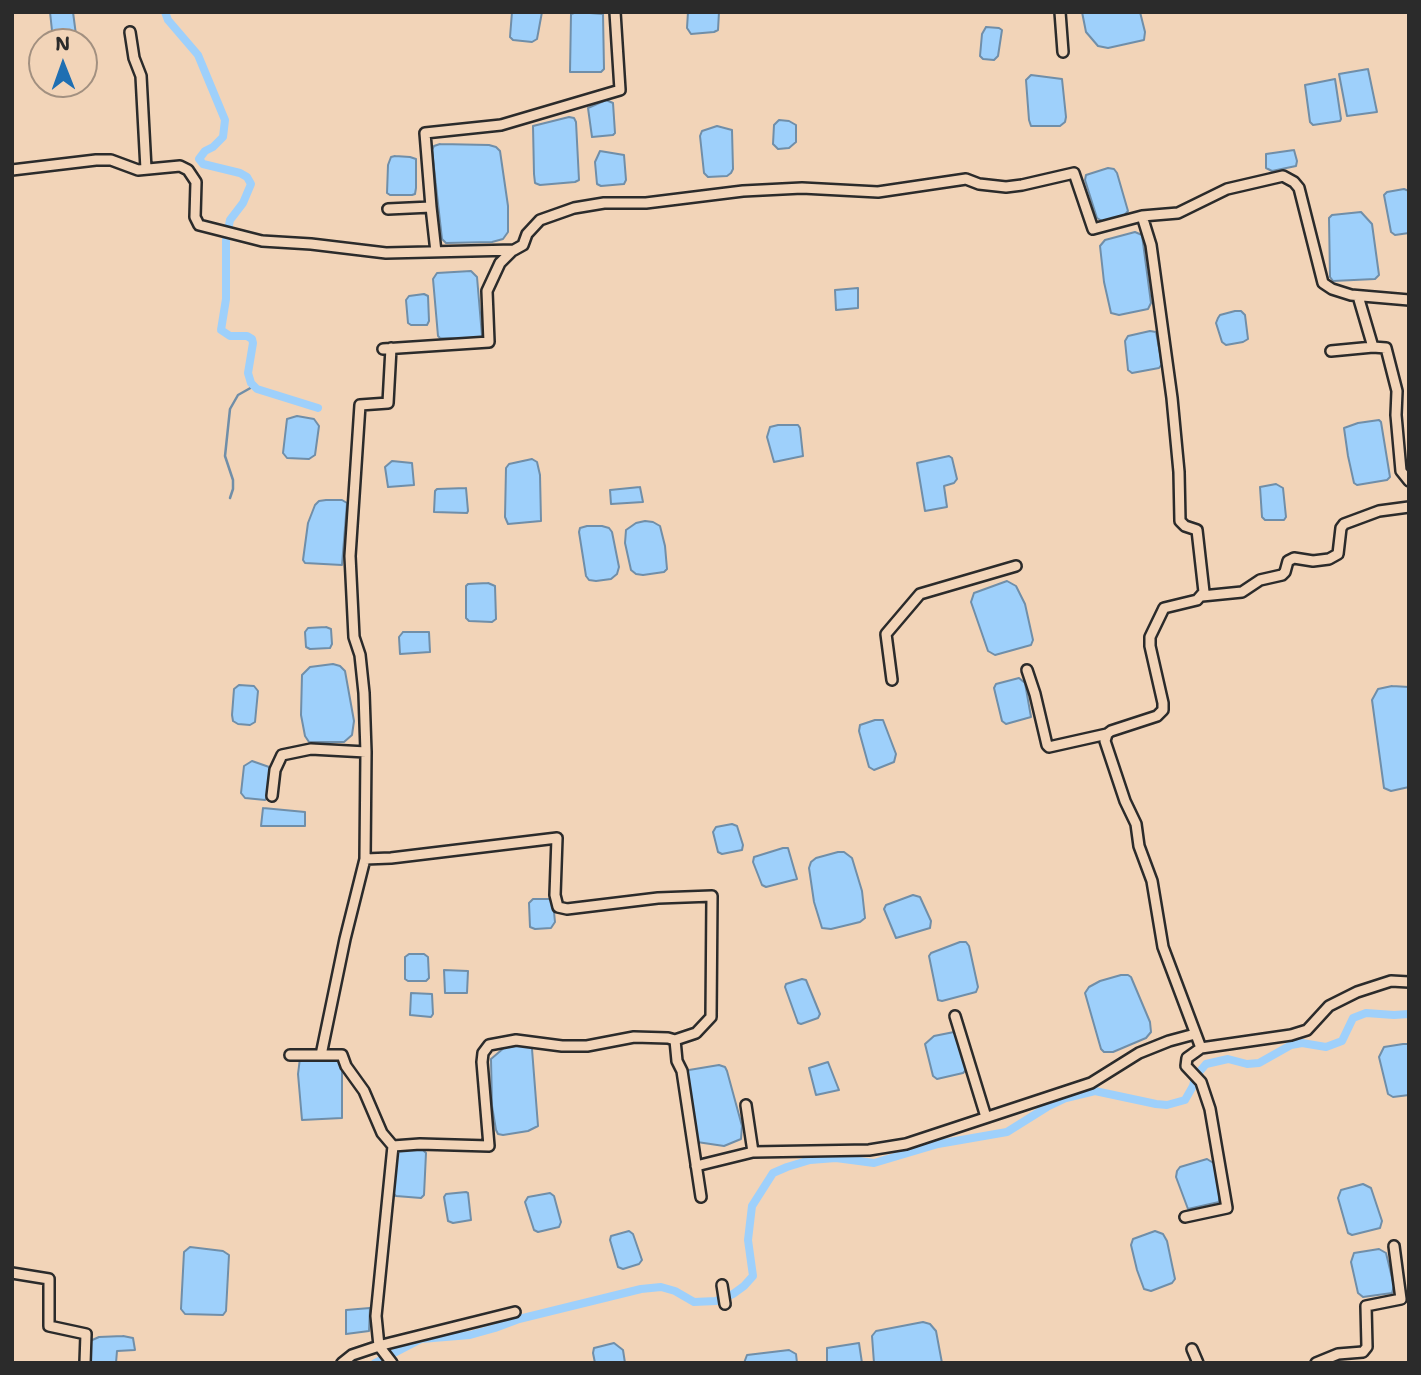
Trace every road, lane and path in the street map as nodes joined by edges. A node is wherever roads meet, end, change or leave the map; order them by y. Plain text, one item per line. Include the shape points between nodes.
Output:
1 (615, 12) edge
2 (1060, 12) edge
3 (130, 32) dead end
4 (1063, 52) dead end
5 (146, 169) junction
6 (12, 170) edge
7 (431, 207) junction
8 (388, 209) dead end
9 (1142, 216) junction
10 (513, 250) junction
11 (436, 252) junction
12 (1358, 296) junction
13 (1409, 300) edge
14 (1373, 347) junction
15 (1331, 351) dead end
16 (1409, 481) edge
17 (1409, 507) edge
18 (1016, 566) dead end
19 (1202, 596) junction
20 (1027, 670) dead end
21 (892, 680) dead end
22 (1107, 734) junction
23 (366, 752) junction
24 (272, 796) dead end
25 (365, 859) junction
26 (1409, 982) edge
27 (955, 1016) dead end
28 (1195, 1034) junction
29 (675, 1040) junction
30 (1201, 1048) junction
31 (290, 1055) dead end
32 (321, 1055) junction
33 (746, 1105) dead end
34 (986, 1117) junction
35 (393, 1146) junction
36 (753, 1152) junction
37 (696, 1166) junction
38 (701, 1197) dead end
39 (1185, 1217) dead end
40 (1394, 1245) dead end
41 (12, 1273) edge
42 (723, 1284) dead end
43 (725, 1304) dead end
44 (515, 1312) dead end
45 (381, 1348) junction
46 (1192, 1349) dead end
47 (391, 1362) edge
48 (85, 1363) edge
49 (342, 1363) edge
50 (1198, 1363) edge
51 (1316, 1363) edge

1 - 7 street via 621,90 502,125 425,132
2 - 4 street
3 - 5 street via 141,76
5 - 6 street via 96,160
5 - 11 street via 180,166 188,170 196,182 199,225 276,243 386,253
7 - 8 street
7 - 11 street
9 - 10 street via 1093,229 1074,173 1006,187 966,179 878,192 803,188 604,203 556,213 533,225 523,245
9 - 12 street via 1178,213 1227,189 1283,176 1299,188 1323,283
9 - 19 street via 1151,245 1172,398 1180,521 1197,530
10 - 11 street
10 - 23 street via 500,263 487,291 489,342 387,348 388,403 360,405 351,556
12 - 13 street
12 - 14 street
14 - 15 street
14 - 16 street via 1386,348 1397,391 1401,471
17 - 19 street via 1379,511 1345,524 1338,554 1329,559 1294,558 1282,575 1260,580 1242,592
18 - 21 street via 920,594 886,634
19 - 22 street via 1164,608 1150,637 1163,710
20 - 22 street via 1049,747
22 - 28 street via 1105,741 1152,881 1163,947
23 - 24 street via 311,749 282,755
23 - 25 street
25 - 29 street via 557,838 558,907 712,896 711,1017 696,1033
25 - 32 street
26 - 30 street via 1391,981 1357,992 1329,1006 1307,1030
27 - 34 street
28 - 30 street
28 - 34 street via 1139,1053 1091,1083
29 - 35 street via 634,1037 562,1046 516,1040 489,1045 482,1062 489,1146
29 - 37 street
30 - 39 street via 1187,1058 1186,1066 1200,1082 1210,1109 1227,1208
31 - 32 street
32 - 35 street via 342,1055
33 - 36 street
34 - 36 street via 906,1144 869,1150
35 - 45 street via 376,1316
36 - 37 street
37 - 38 street
40 - 51 street via 1401,1299 1366,1307 1367,1347 1363,1352 1338,1354
41 - 48 street via 49,1279 49,1326 86,1334
42 - 43 street
44 - 45 street
45 - 47 street
45 - 49 street via 352,1355
46 - 50 street

